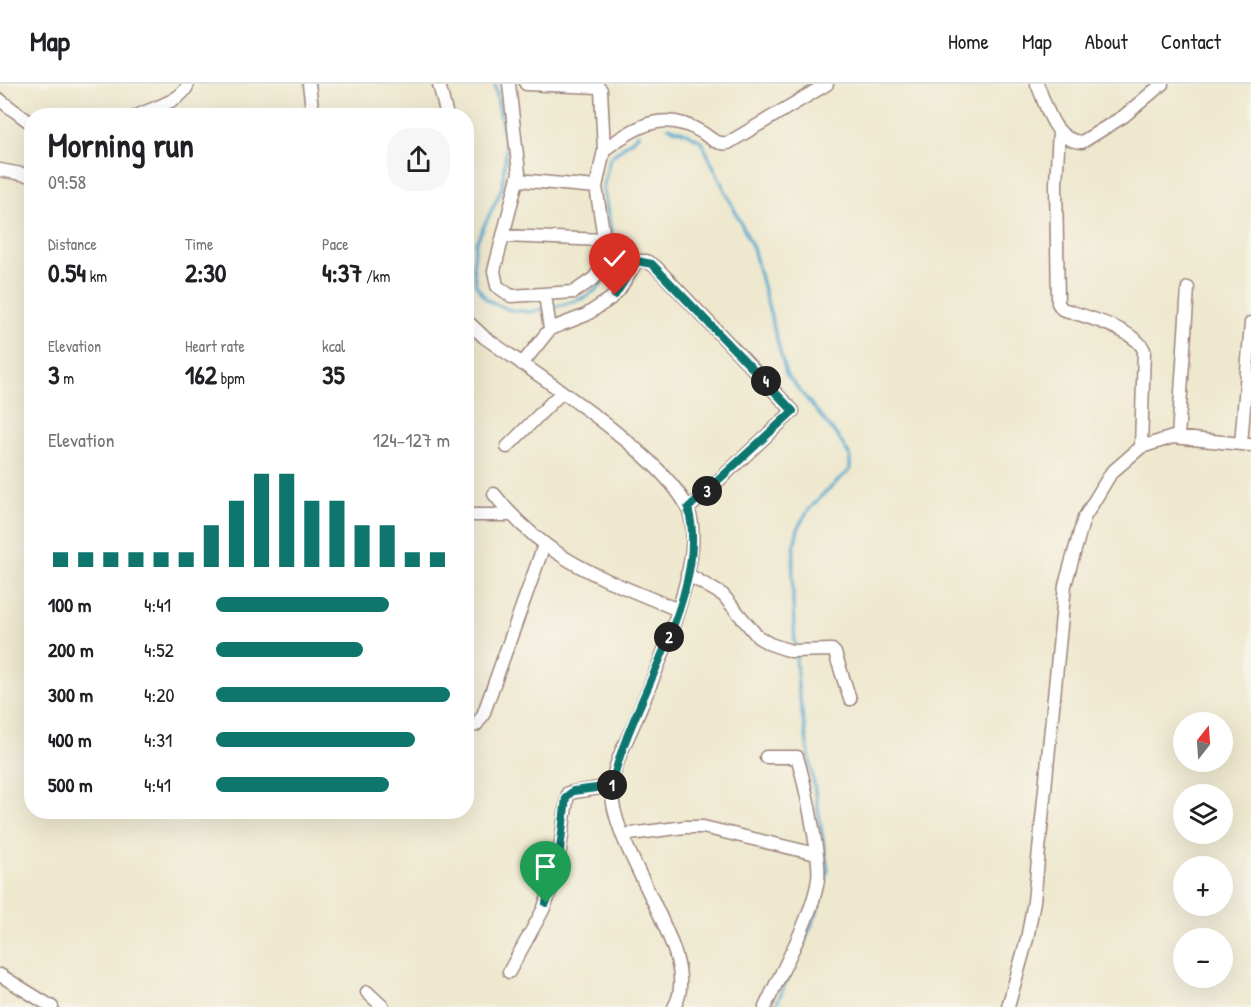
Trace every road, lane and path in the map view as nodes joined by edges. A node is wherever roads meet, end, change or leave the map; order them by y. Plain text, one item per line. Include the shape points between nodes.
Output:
1 (188, 84) edge
2 (309, 84) edge
3 (438, 84) edge
4 (509, 84) edge
5 (526, 84) edge
6 (827, 84) edge
7 (1036, 84) edge
8 (1162, 84) edge
9 (0, 100) edge
10 (154, 108) edge
11 (312, 108) edge
12 (445, 108) edge
13 (24, 118) edge
14 (1059, 130) junction
15 (604, 150) junction
16 (0, 170) edge
17 (24, 174) edge
18 (518, 180) junction
19 (596, 186) junction
20 (504, 236) junction
21 (605, 240) junction
22 (1188, 288) dead end
23 (545, 295) junction
24 (1251, 323) edge
25 (550, 326) junction
26 (474, 328) edge
27 (522, 363) junction
28 (561, 393) junction
29 (1178, 437) junction
30 (1246, 445) edge
31 (507, 447) dead end
32 (1141, 447) junction
33 (494, 494) dead end
34 (688, 508) junction
35 (474, 515) edge
36 (511, 515) junction
37 (544, 545) junction
38 (687, 574) junction
39 (678, 610) junction
40 (850, 699) dead end
41 (474, 725) edge
42 (766, 757) dead end
43 (612, 786) junction
44 (622, 835) junction
45 (816, 854) junction
46 (509, 972) dead end
47 (0, 975) edge
48 (367, 992) dead end
49 (52, 1007) edge
50 (383, 1007) edge
51 (674, 1007) edge
52 (765, 1007) edge
53 (1008, 1007) edge

1 - 10 street via 176,98
2 - 11 street
3 - 12 street
4 - 18 street
5 - 15 street via 600,88
6 - 15 street via 728,143 715,141 687,124 660,121 630,131
7 - 14 street
8 - 14 street via 1088,140 1069,140
9 - 13 street
14 - 32 street via 1058,303 1062,309 1140,342 1144,350
15 - 19 street
16 - 17 street
18 - 19 street
18 - 20 street
19 - 21 street
20 - 21 street
20 - 23 street via 494,271 497,286 511,296
21 - 23 street via 607,257 593,279 574,292
22 - 29 street
23 - 25 street
24 - 30 street
25 - 27 street
25 - 34 street via 586,315 610,299 637,261 646,261 791,407 791,414
26 - 27 street
27 - 28 street
28 - 31 street
28 - 34 street via 641,455
29 - 30 street
29 - 32 street
32 - 53 street via 1110,473 1087,511 1067,576 1034,901 1028,939
33 - 36 street
34 - 38 street via 693,534
35 - 36 street
36 - 37 street
37 - 39 street via 578,567
37 - 41 street via 483,715
38 - 39 street
38 - 40 street via 723,595 758,637 791,651 835,653
39 - 43 street
42 - 45 street via 797,757
43 - 44 street
43 - 46 street via 568,793 556,876 543,910
44 - 45 street via 703,827
44 - 51 street via 678,964 680,992
45 - 52 street via 815,893
47 - 49 street
48 - 50 street

